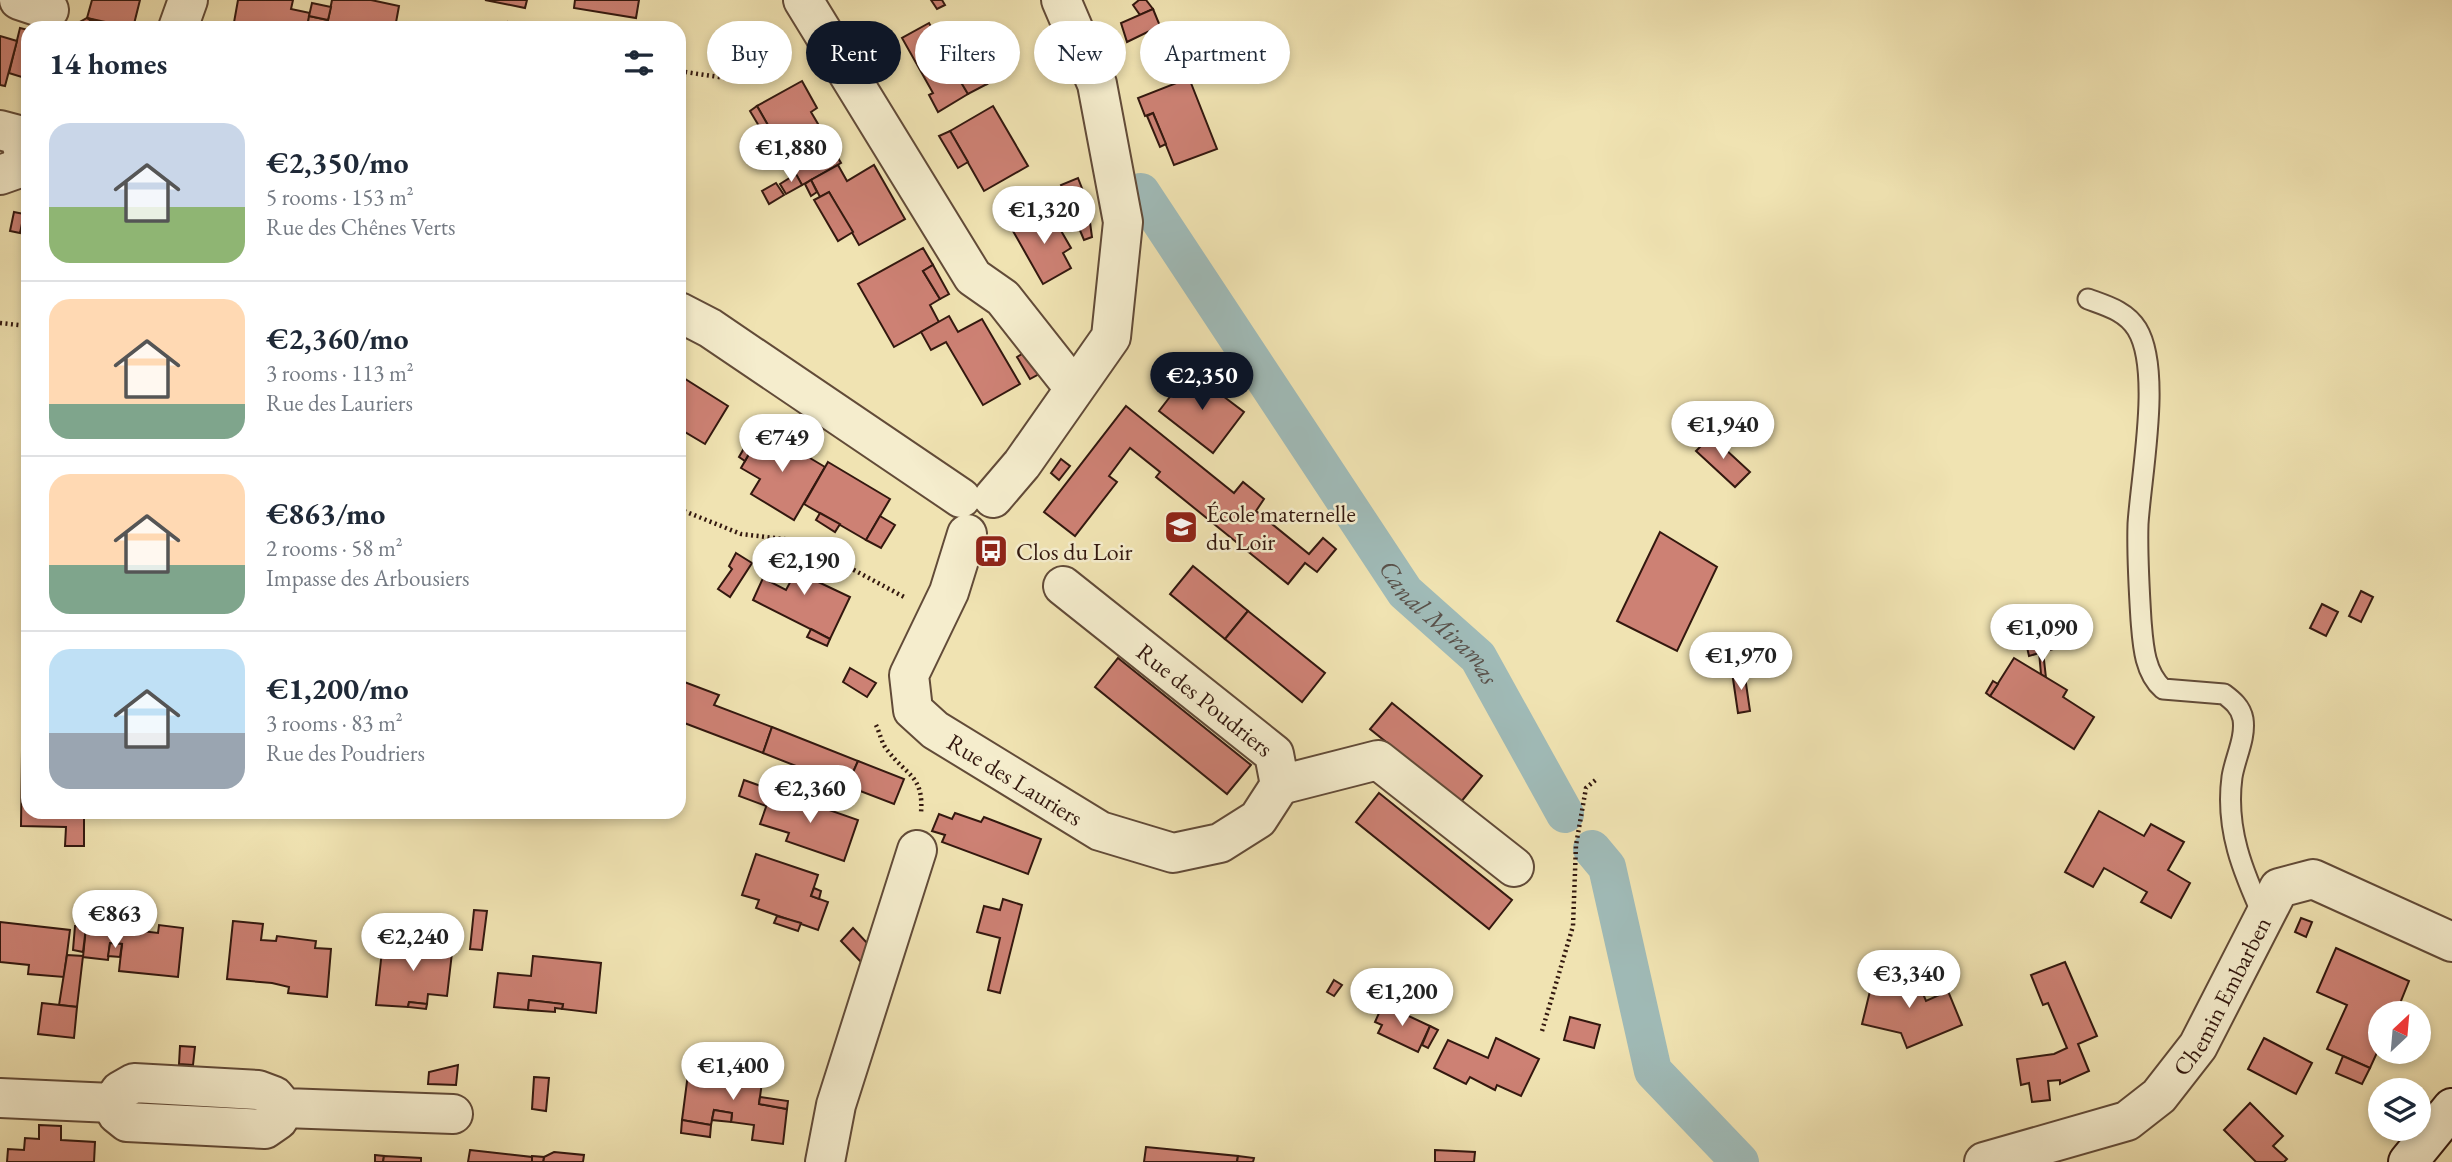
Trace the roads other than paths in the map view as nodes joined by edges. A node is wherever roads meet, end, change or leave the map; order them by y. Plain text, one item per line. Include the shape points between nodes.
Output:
1 (188, 0) edge
2 (1061, 0) edge
3 (806, 6) edge
4 (180, 21) edge
5 (21, 164) edge
6 (0, 175) edge
7 (2088, 299) dead end
8 (686, 316) edge
9 (1074, 388) junction
10 (974, 510) junction
11 (1063, 586) dead end
12 (1280, 785) junction
13 (917, 849) road end
14 (1514, 867) dead end
15 (2264, 918) junction
16 (2452, 942) edge
17 (0, 1098) edge
18 (2452, 1108) edge
19 (453, 1114) dead end
20 (825, 1162) edge
21 (1983, 1162) edge
22 (2408, 1162) edge

1 - 4 street
2 - 9 street via 1097,84 1123,222 1111,337
3 - 9 street via 973,276 1003,298
5 - 6 street
7 - 15 lane via 2123,313 2143,340 2146,354 2148,395 2138,526 2146,660 2163,689 2224,694 2242,714 2244,727 2232,777 2233,829 2241,866
8 - 10 street
9 - 10 street via 1022,464
10 - 12 street, Rue des Lauriers via 949,592 909,675 914,710 935,730 1100,831 1173,853 1220,843 1258,819
11 - 12 street, Rue des Poudriers via 1274,754
12 - 14 street, Rue des Poudriers via 1378,760
13 - 20 street via 836,1105
15 - 16 street, Chemin Embarben via 2279,888 2313,879
15 - 21 street, Chemin Embarben via 2198,1046 2159,1096 2127,1121
17 - 19 street via 112,1103 134,1083 258,1090 274,1096 284,1108
18 - 22 street

